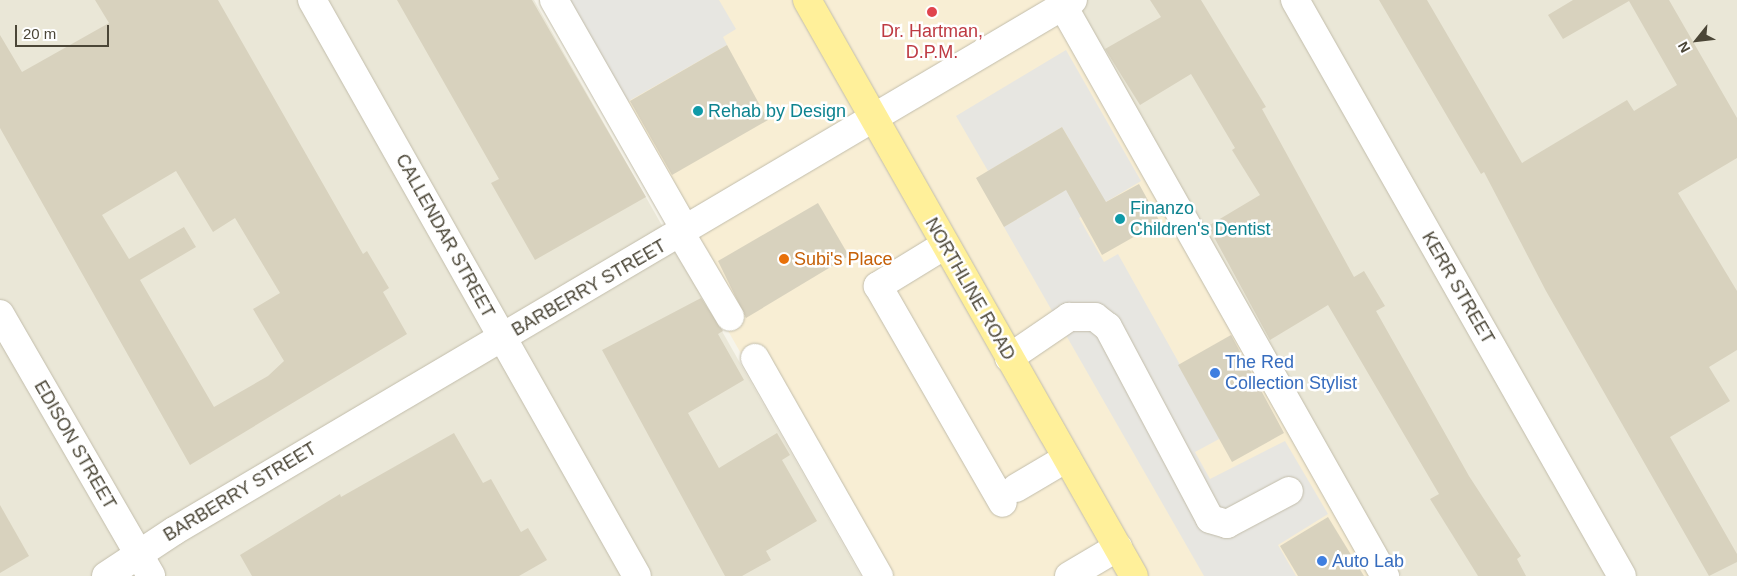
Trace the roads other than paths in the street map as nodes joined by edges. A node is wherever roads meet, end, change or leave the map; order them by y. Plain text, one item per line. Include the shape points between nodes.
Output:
1 (312, 0) edge
2 (554, 0) edge
3 (807, 0) edge
4 (1295, 0) edge
5 (1058, 5) edge
6 (873, 120) junction
7 (684, 233) junction
8 (945, 245) junction
9 (0, 314) edge
10 (730, 317) dead end
11 (502, 338) junction
12 (755, 358) dead end
13 (1009, 358) junction
14 (1067, 458) junction
15 (1289, 491) dead end
16 (1118, 548) junction
17 (144, 565) edge
18 (106, 576) edge
19 (637, 576) edge
20 (879, 576) edge
21 (1069, 576) edge
22 (1134, 576) edge
23 (1385, 576) edge
24 (1622, 576) edge

1 - 11 street, CALLENDAR STREET
2 - 7 street
3 - 6 main road, NORTHLINE ROAD
4 - 24 street, KERR STREET
5 - 6 street, BARBERRY STREET
5 - 23 street
6 - 7 street, BARBERRY STREET
6 - 8 main road, NORTHLINE ROAD
7 - 10 street
7 - 11 street, BARBERRY STREET
8 - 13 main road, NORTHLINE ROAD
8 - 14 street via 878,286 1010,496
9 - 17 street, EDISON STREET
11 - 17 street, BARBERRY STREET
11 - 19 street, CALLENDAR STREET
12 - 20 street
13 - 14 main road, NORTHLINE ROAD
13 - 15 street via 1069,317 1095,317 1108,327 1210,519 1227,524
14 - 16 main road, NORTHLINE ROAD
16 - 21 street
16 - 22 main road, NORTHLINE ROAD
17 - 18 street, BARBERRY STREET

